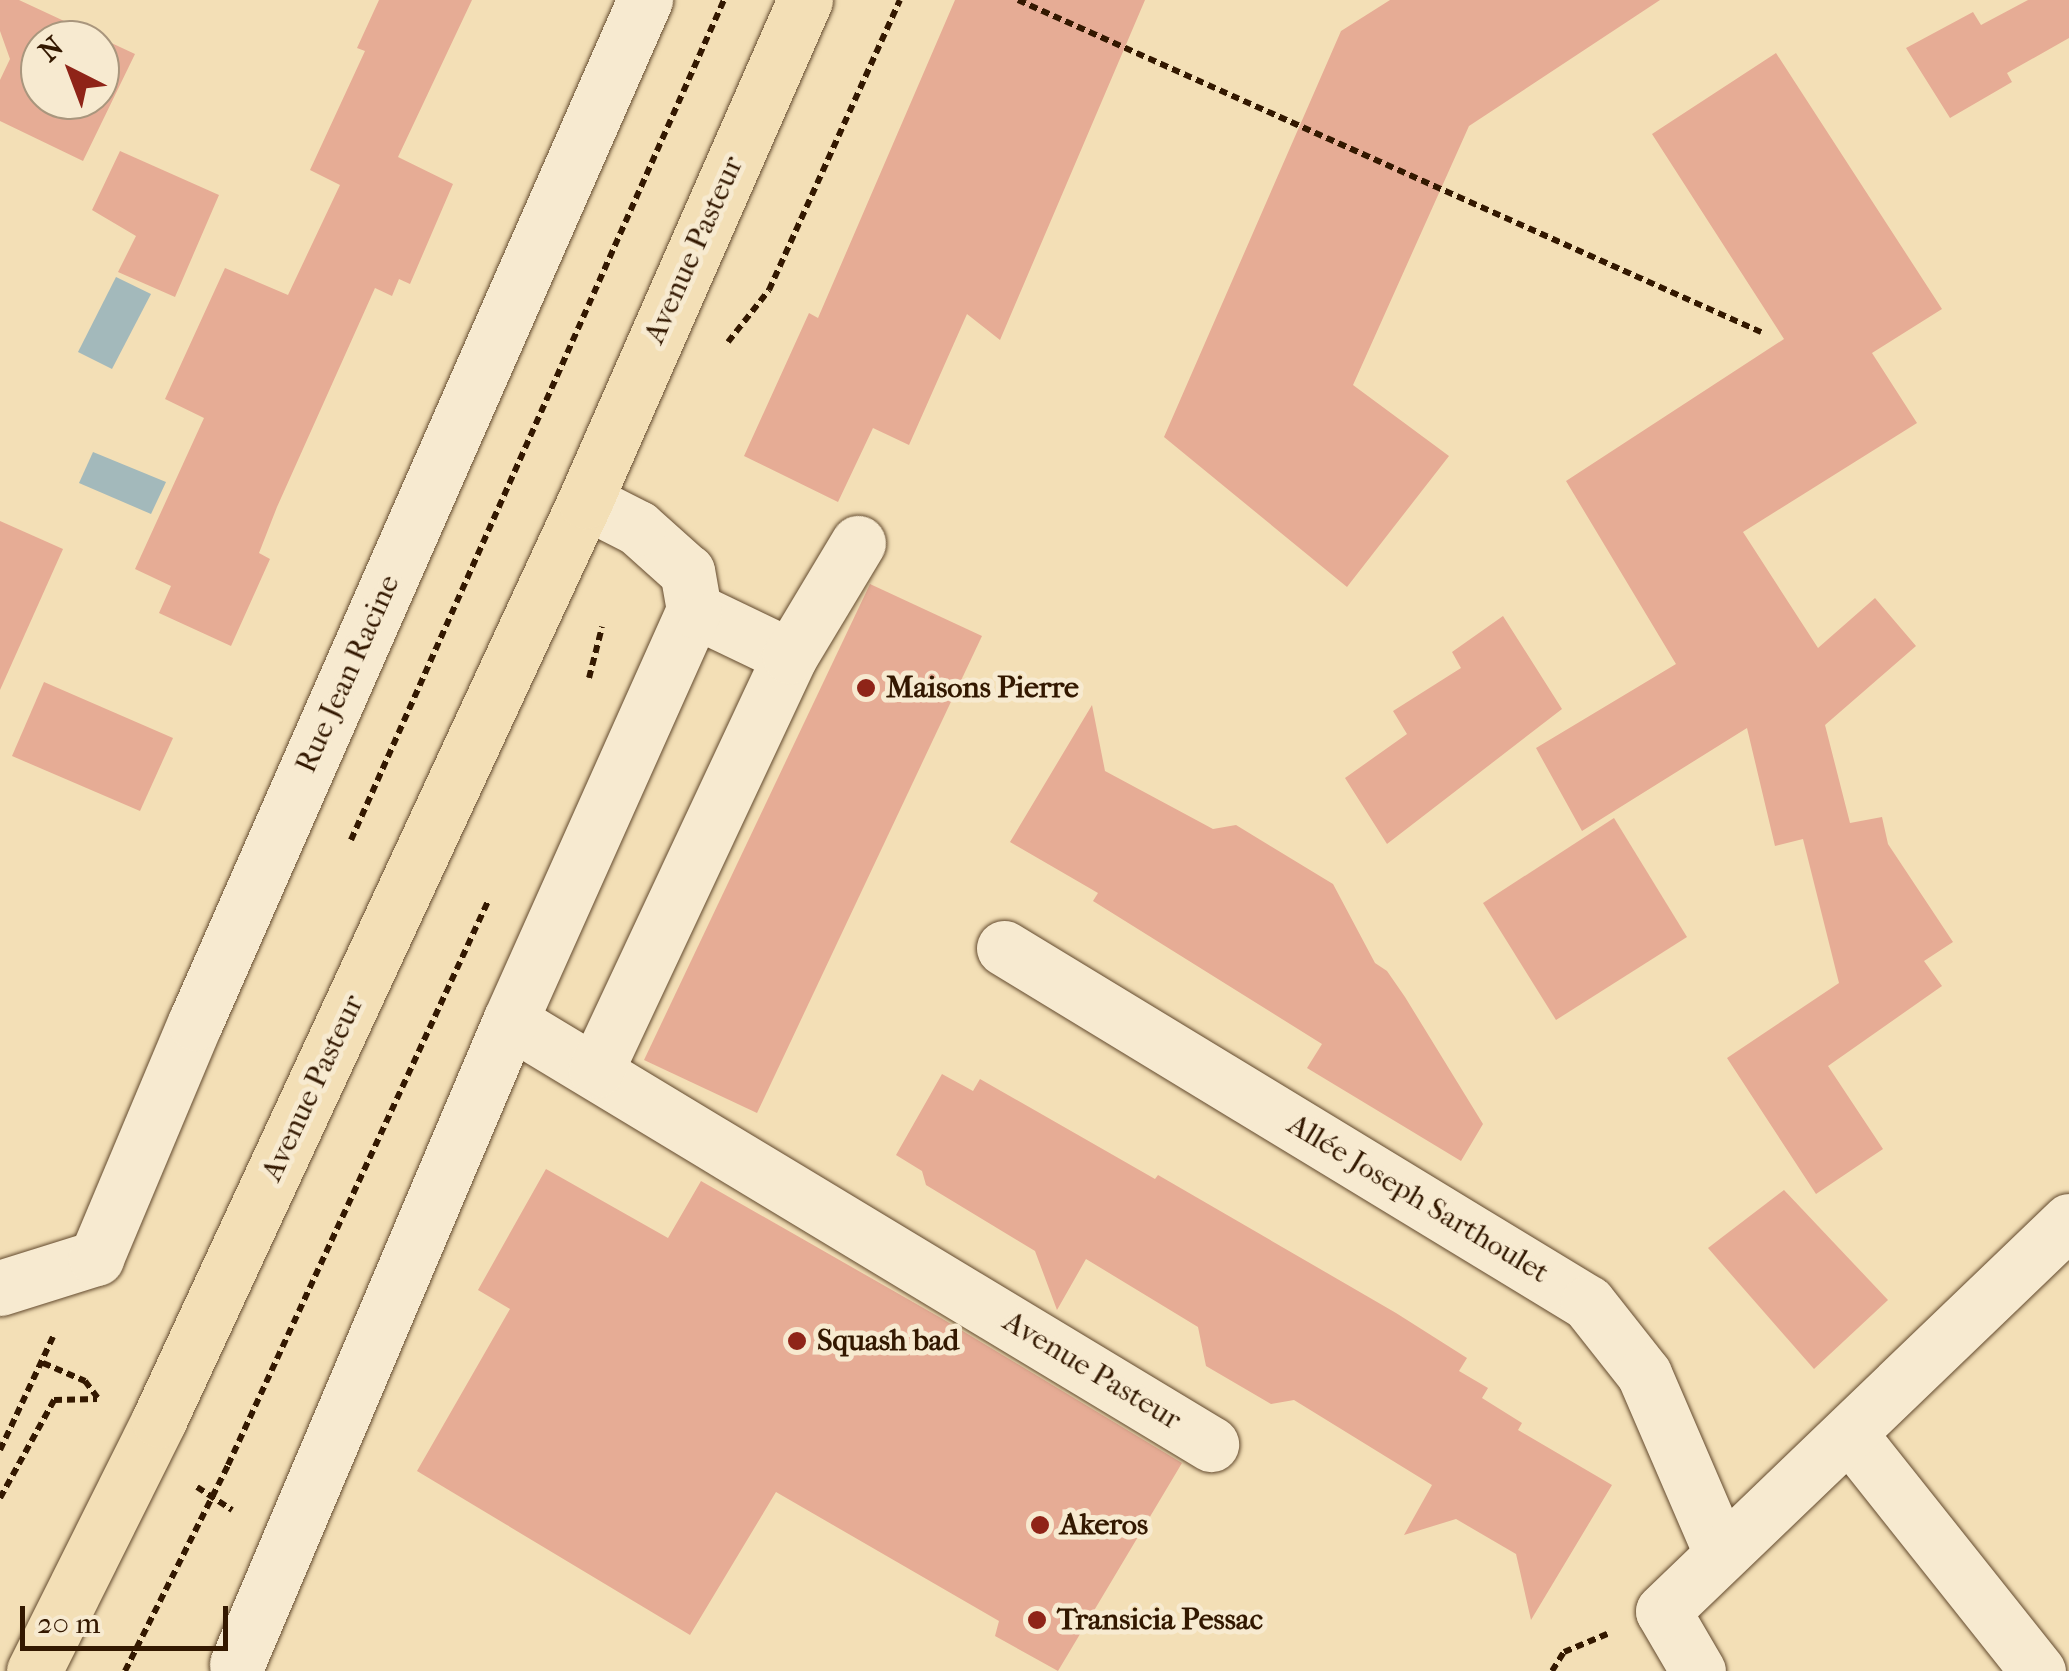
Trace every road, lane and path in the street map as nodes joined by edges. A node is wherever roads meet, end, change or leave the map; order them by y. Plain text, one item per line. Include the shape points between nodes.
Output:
1 (645, 0) edge
2 (724, 0) edge
3 (805, 0) edge
4 (900, 0) edge
5 (1018, 0) edge
6 (1761, 332) dead end
7 (722, 350) dead end
8 (585, 501) junction
9 (638, 528) junction
10 (858, 542) dead end
11 (694, 610) junction
12 (790, 656) junction
13 (588, 685) dead end
14 (344, 855) dead end
15 (496, 884) dead end
16 (1004, 948) dead end
17 (510, 1020) junction
18 (596, 1070) junction
19 (2069, 1221) edge
20 (16, 1284) edge
21 (43, 1363) junction
22 (106, 1381) dead end
23 (98, 1399) junction
24 (1850, 1435) junction
25 (1211, 1444) dead end
26 (0, 1450) edge
27 (0, 1498) edge
28 (1721, 1553) junction
29 (236, 1664) dead end
30 (34, 1671) edge
31 (125, 1671) edge
32 (1698, 1671) edge
33 (2038, 1671) edge

1 - 20 street, Rue Jean Racine via 96,1258
2 - 14 path
3 - 8 main road, Avenue Pasteur
4 - 7 path via 770,290
5 - 6 path
8 - 9 street
8 - 30 main road, Avenue Pasteur via 159,1420
9 - 11 street via 687,572
9 - 13 path via 611,588
10 - 12 street
11 - 12 street
11 - 17 street
12 - 18 street
15 - 31 path via 228,1465
16 - 28 street, Allée Joseph Sarthoulet via 1588,1302 1644,1374
17 - 18 street, Avenue Pasteur
17 - 29 street
18 - 25 street, Avenue Pasteur
19 - 24 street
20 - 21 path via 54,1341
21 - 23 path via 85,1382
21 - 26 path
22 - 23 path
23 - 27 path via 54,1400
24 - 28 street
24 - 33 street
28 - 32 street via 1663,1611

